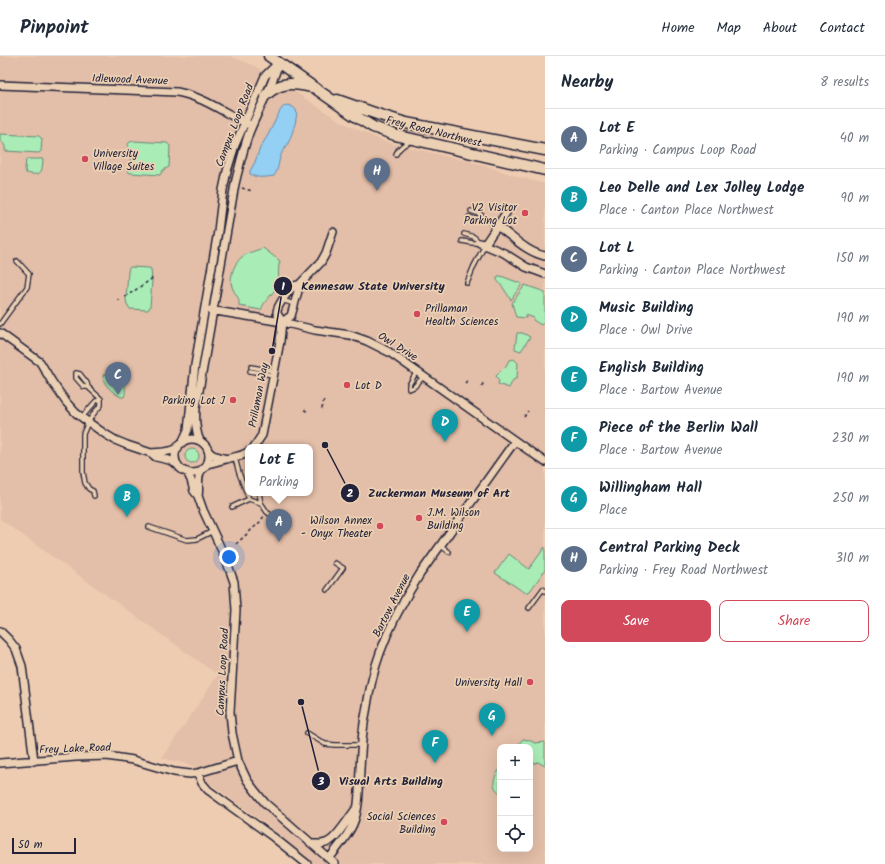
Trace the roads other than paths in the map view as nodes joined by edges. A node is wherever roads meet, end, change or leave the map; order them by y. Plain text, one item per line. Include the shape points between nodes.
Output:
1 (269, 56) edge
2 (278, 63) junction
3 (0, 85) edge
4 (316, 89) junction
5 (266, 95) junction
6 (326, 96) junction
7 (244, 122) junction
8 (252, 126) junction
9 (415, 140) junction
10 (545, 150) edge
11 (396, 154) dead end
12 (545, 170) edge
13 (471, 211) dead end
14 (506, 213) dead end
15 (470, 217) dead end
16 (487, 220) junction
17 (497, 226) junction
18 (333, 232) dead end
19 (464, 234) dead end
20 (462, 240) dead end
21 (483, 244) junction
22 (545, 256) edge
23 (17, 261) dead end
24 (545, 274) edge
25 (467, 283) dead end
26 (300, 284) junction
27 (282, 300) junction
28 (294, 304) junction
29 (205, 305) junction
30 (214, 311) junction
31 (282, 322) junction
32 (0, 324) edge
33 (0, 333) edge
34 (251, 369) dead end
35 (417, 371) junction
36 (274, 373) junction
37 (76, 374) dead end
38 (424, 376) junction
39 (101, 399) junction
40 (82, 417) junction
41 (88, 422) junction
42 (200, 441) junction
43 (515, 441) junction
44 (256, 444) edge
45 (180, 446) junction
46 (208, 452) junction
47 (151, 453) junction
48 (245, 455) edge
49 (231, 458) junction
50 (545, 462) edge
51 (207, 464) junction
52 (178, 465) junction
53 (201, 470) junction
54 (187, 472) junction
55 (245, 489) edge
56 (94, 496) dead end
57 (198, 496) junction
58 (248, 496) edge
59 (260, 496) edge
60 (249, 499) junction
61 (261, 504) junction
62 (232, 507) dead end
63 (278, 521) dead end
64 (149, 527) dead end
65 (213, 531) junction
66 (440, 545) junction
67 (449, 552) dead end
68 (335, 563) dead end
69 (327, 590) dead end
70 (545, 591) edge
71 (529, 608) dead end
72 (0, 631) edge
73 (307, 733) dead end
74 (362, 745) junction
75 (34, 761) junction
76 (238, 761) junction
77 (0, 763) edge
78 (198, 773) junction
79 (357, 807) junction
80 (312, 844) junction
81 (329, 859) junction
82 (307, 864) edge
83 (335, 864) edge

1 - 2 main road, Frey Road Northwest
2 - 4 main road, Frey Road Northwest
2 - 5 street, Campus Loop Road
2 - 7 street, Campus Loop Road via 265,76
3 - 7 street, Idlewood Avenue via 177,92 200,99
4 - 5 main road via 288,84
4 - 6 main road, Frey Road Northwest
5 - 8 street, Campus Loop Road
6 - 9 main road, Frey Road Northwest via 373,127
6 - 10 main road, Frey Road Northwest via 406,123
7 - 8 street, Idlewood Avenue
7 - 29 street, Campus Loop Road via 225,180
8 - 30 street, Campus Loop Road via 235,184
9 - 11 lane via 400,147
9 - 12 main road, Frey Road Northwest
13 - 16 lane
14 - 17 street
15 - 16 lane
16 - 17 lane
17 - 21 street
17 - 22 street via 532,251
18 - 26 street via 321,262
19 - 21 lane via 474,237
20 - 21 lane
21 - 24 street
21 - 25 lane
23 - 32 lane via 29,274 27,287
26 - 27 street
26 - 28 street
27 - 28 lane
27 - 31 street, Prillaman Way via 277,313
28 - 31 street via 291,316
29 - 30 street
29 - 45 street, Campus Loop Road via 188,430
30 - 31 street, Owl Drive
30 - 42 street, Campus Loop Road via 196,408 195,426
31 - 35 street, Owl Drive via 350,335 367,341
31 - 36 street, Prillaman Way
33 - 40 street via 40,362 64,399
34 - 36 lane
35 - 38 street, Owl Drive
35 - 38 lane via 408,391
36 - 44 street, Prillaman Way via 262,435
37 - 39 lane via 76,378 84,387 88,387
38 - 43 street, Owl Drive
39 - 40 lane
39 - 41 lane via 101,405
40 - 41 street
41 - 47 street via 115,440
41 - 56 lane via 83,434 83,472 85,483 93,491
42 - 45 street via 190,440
42 - 46 street
43 - 50 street, Owl Drive
43 - 66 street, Bartow Avenue
45 - 47 street via 173,451
45 - 52 street via 176,456
46 - 49 street
46 - 51 street
47 - 52 street
48 - 49 street
49 - 51 street
49 - 55 lane
51 - 53 street
52 - 54 street
53 - 54 street
53 - 57 street, Campus Loop Road
54 - 57 street, Campus Loop Road
57 - 65 street, Campus Loop Road
58 - 60 lane
59 - 61 lane
60 - 61 lane
60 - 62 lane
61 - 63 lane
64 - 65 lane via 187,540 197,539
65 - 76 street, Campus Loop Road via 231,573 236,600 230,712
66 - 67 lane
66 - 74 street, Bartow Avenue via 407,595 380,654 366,712
68 - 69 lane via 343,568
70 - 71 lane via 543,589
72 - 75 street via 16,648 22,666
73 - 74 lane via 325,744
74 - 79 street, Bartow Avenue
75 - 77 street, Frey Lake Road
75 - 78 street, Frey Lake Road via 76,756 107,756 133,760 183,774
76 - 78 street, Frey Lake Road
76 - 80 street, Campus Loop Road via 265,803
78 - 82 street via 208,790
79 - 80 street, Bartow Avenue via 333,839 327,843
79 - 81 street, Bartow Avenue via 348,834
80 - 81 street, Campus Loop Road
81 - 83 street, Campus Loop Road

